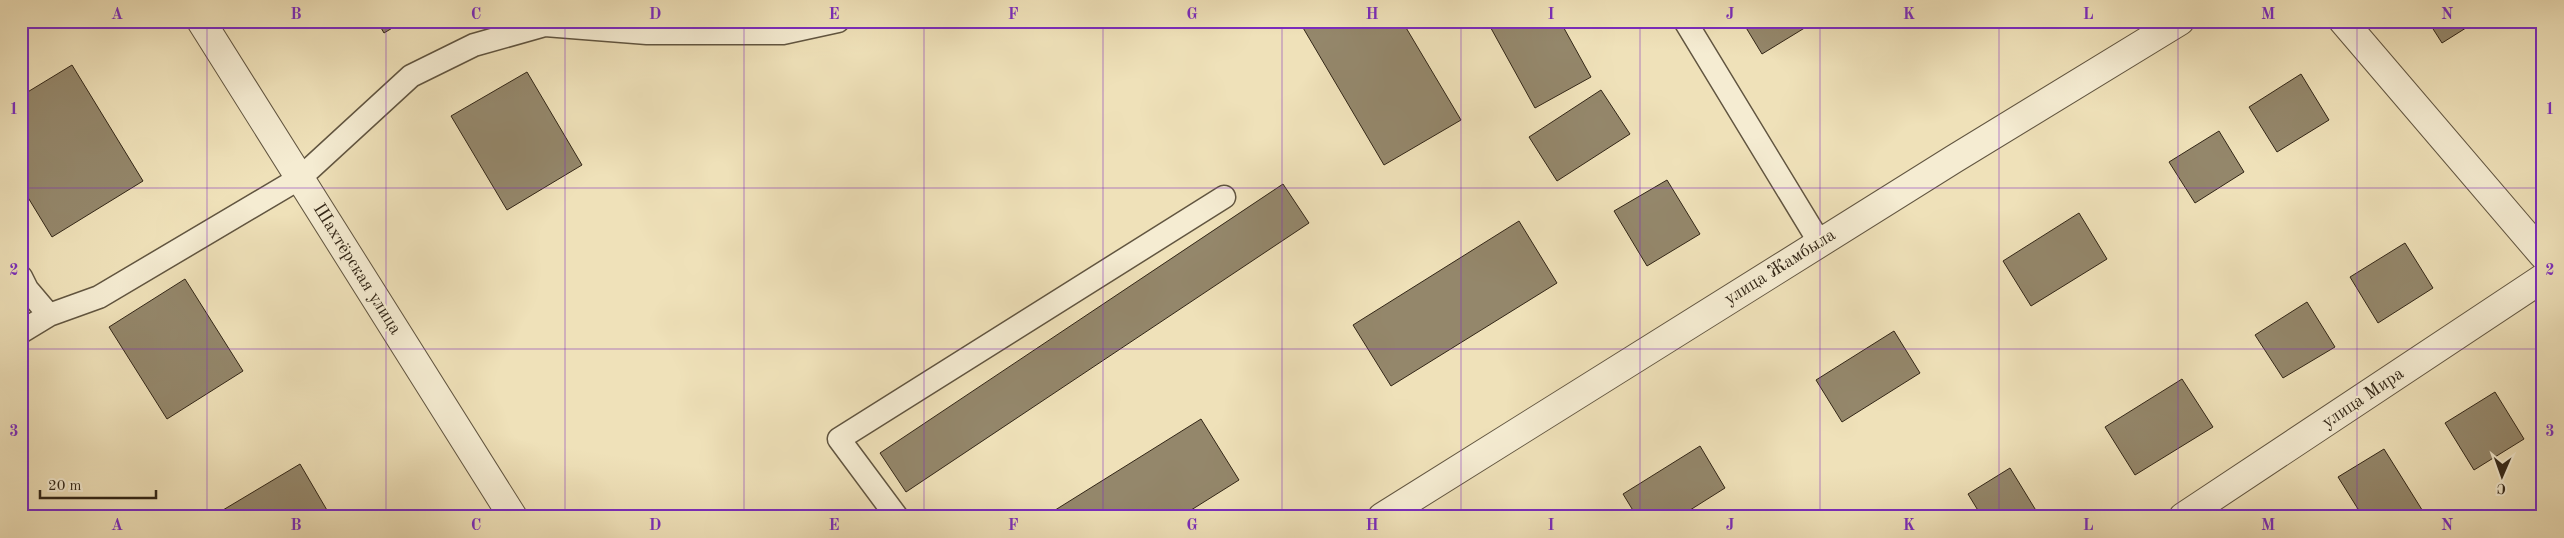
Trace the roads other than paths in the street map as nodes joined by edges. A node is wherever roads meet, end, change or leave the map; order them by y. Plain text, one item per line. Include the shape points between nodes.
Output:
1 (201, 21) edge
2 (838, 21) edge
3 (1685, 21) edge
4 (2180, 21) edge
5 (2343, 21) edge
6 (300, 178) junction
7 (1224, 197) dead end
8 (1820, 242) junction
9 (2543, 255) edge
10 (21, 277) edge
11 (2543, 278) edge
12 (49, 315) junction
13 (21, 332) edge
14 (513, 517) edge
15 (897, 517) edge
16 (1382, 517) edge
17 (2182, 517) edge

1 - 6 street, Шахтёрская улица
2 - 6 lane via 783,33 647,33 544,25 474,45 411,76
3 - 8 lane
4 - 8 street, улица Жамбыла
5 - 9 street
6 - 12 lane via 99,297
6 - 14 street, Шахтёрская улица
7 - 15 lane via 839,439
8 - 16 street, улица Жамбыла
10 - 12 lane
11 - 17 street, улица Мира
12 - 13 lane

